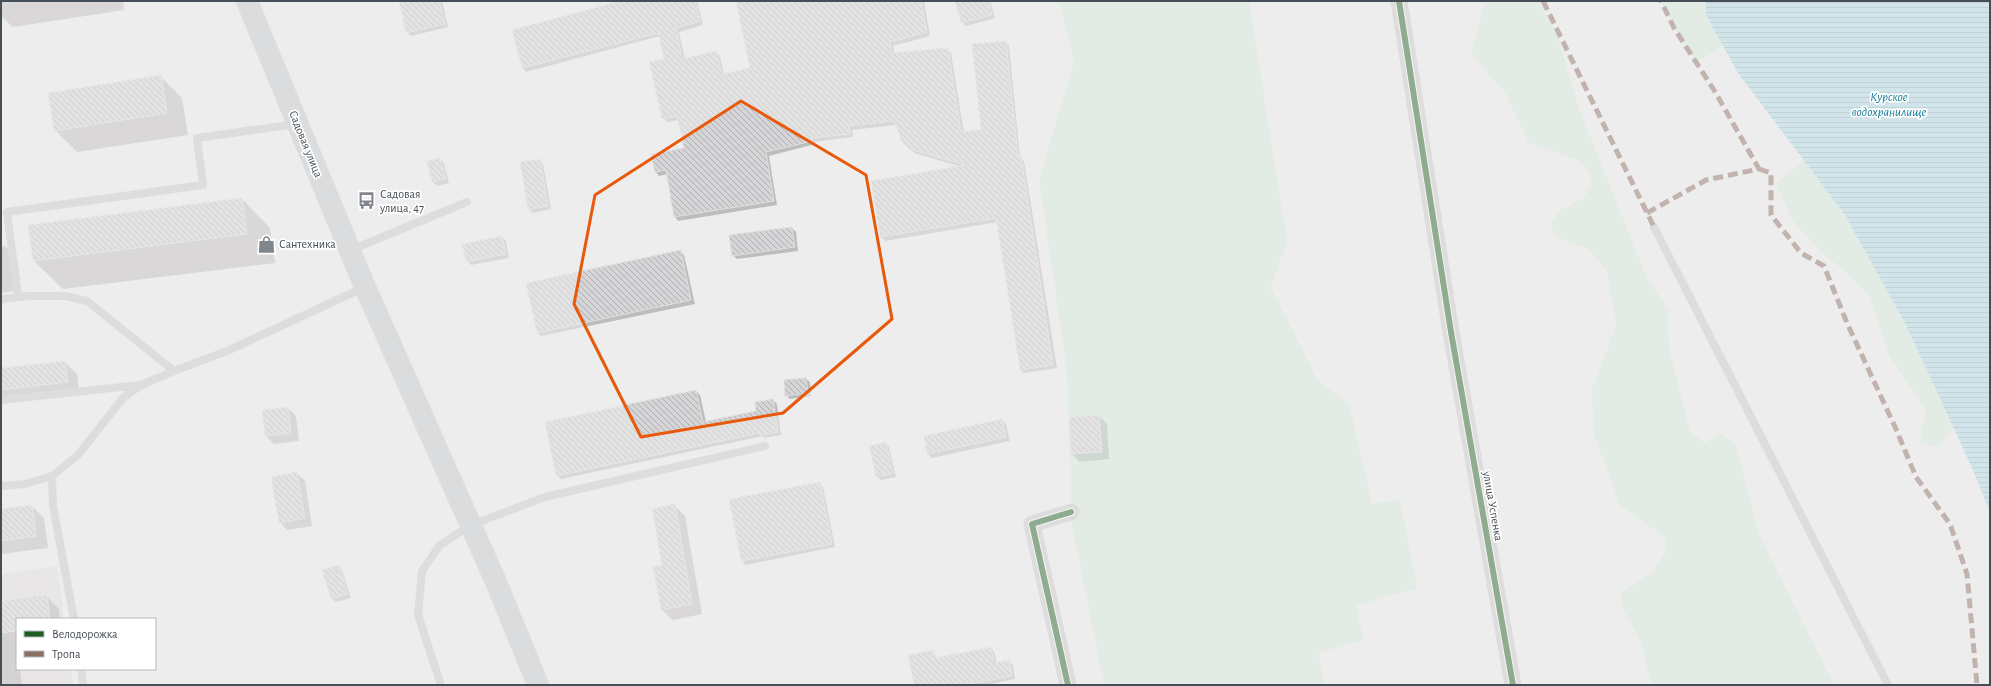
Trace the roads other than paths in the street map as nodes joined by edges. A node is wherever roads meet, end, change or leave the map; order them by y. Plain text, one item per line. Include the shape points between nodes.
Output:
1 (247, 1) edge
2 (1399, 1) edge
3 (298, 124) junction
4 (467, 202) dead end
5 (1654, 227) dead end
6 (350, 250) junction
7 (366, 287) junction
8 (18, 297) junction
9 (1, 299) edge
10 (174, 370) junction
11 (141, 385) junction
12 (1, 400) edge
13 (766, 446) dead end
14 (52, 476) junction
15 (1, 486) edge
16 (1071, 512) dead end
17 (471, 525) junction
18 (74, 618) edge
19 (81, 670) edge
20 (83, 685) edge
21 (441, 685) edge
22 (538, 685) edge
23 (1068, 685) edge
24 (1513, 685) edge
25 (1888, 685) edge

1 - 3 main road, Садовая улица
2 - 24 street, улица Успенка via 1451,332
3 - 6 main road, Садовая улица
3 - 8 lane via 197,138 203,185 7,212
4 - 6 lane
5 - 25 lane
6 - 7 main road, Садовая улица
7 - 10 lane via 227,351
7 - 17 main road, Садовая улица
8 - 9 lane
8 - 10 lane via 65,296 87,301
10 - 11 lane
11 - 12 lane
11 - 14 lane via 123,398 78,455
13 - 17 lane via 545,497
14 - 15 lane via 25,484
14 - 18 lane via 53,506
16 - 23 street via 1032,524
17 - 21 lane via 440,545 422,571 418,615
17 - 22 main road, Садовая улица
19 - 20 lane

